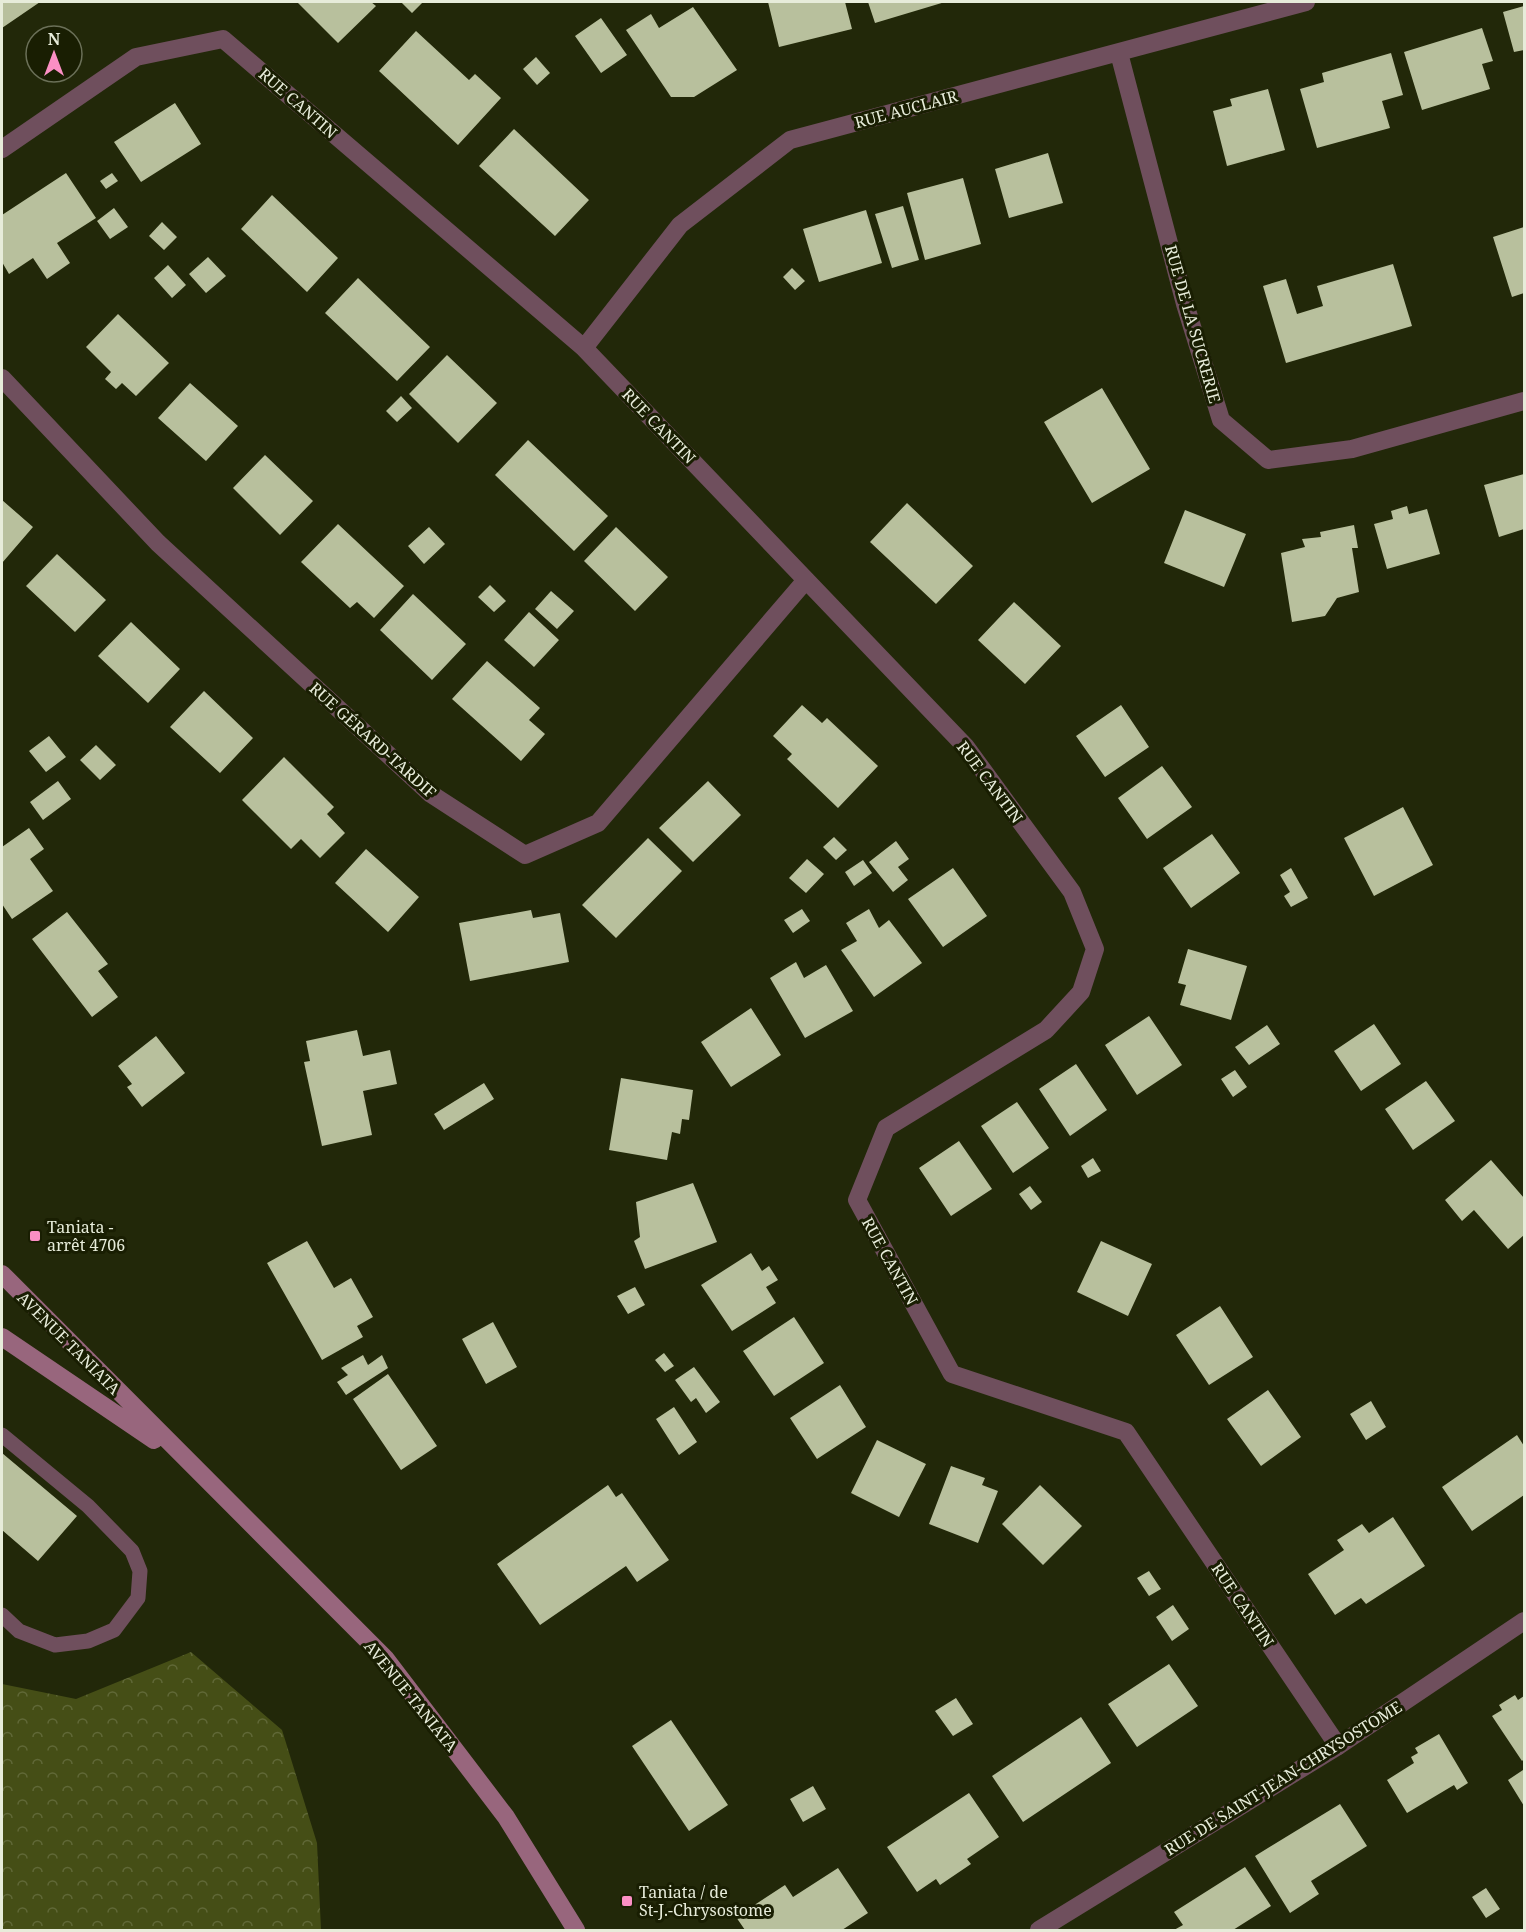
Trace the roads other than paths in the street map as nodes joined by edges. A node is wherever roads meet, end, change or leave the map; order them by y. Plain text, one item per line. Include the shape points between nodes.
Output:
1 (1306, 2) edge
2 (1119, 53) junction
3 (2, 149) edge
4 (584, 348) junction
5 (2, 378) edge
6 (1524, 401) edge
7 (806, 580) junction
8 (2, 1274) edge
9 (2, 1337) edge
10 (2, 1435) edge
11 (188, 1462) junction
12 (2, 1615) edge
13 (1524, 1621) edge
14 (1338, 1746) junction
15 (576, 1930) edge
16 (1039, 1930) edge

1 - 2 street, RUE AUCLAIR
2 - 4 street, RUE AUCLAIR via 790,140 680,225
2 - 6 street, RUE DE LA SUCRERIE via 1185,304 1221,420 1268,460 1352,449
3 - 4 street, RUE CANTIN via 136,57 224,39
4 - 7 street, RUE CANTIN
5 - 7 street, RUE GÉRARD-TARDIF via 158,543 431,794 525,855 598,823
7 - 14 street, RUE CANTIN via 966,747 1072,892 1095,949 1081,992 1046,1030 886,1128 857,1200 952,1374 1126,1432
8 - 11 main road, AVENUE TANIATA
9 - 11 main road, AVENUE TANIATA
10 - 12 lane via 88,1506 132,1551 140,1571 138,1598 114,1630 88,1641 55,1645 19,1631
11 - 15 main road, AVENUE TANIATA via 385,1658 506,1817
13 - 14 street, RUE DE SAINT-JEAN-CHRYSOSTOME
14 - 16 street, RUE DE SAINT-JEAN-CHRYSOSTOME

